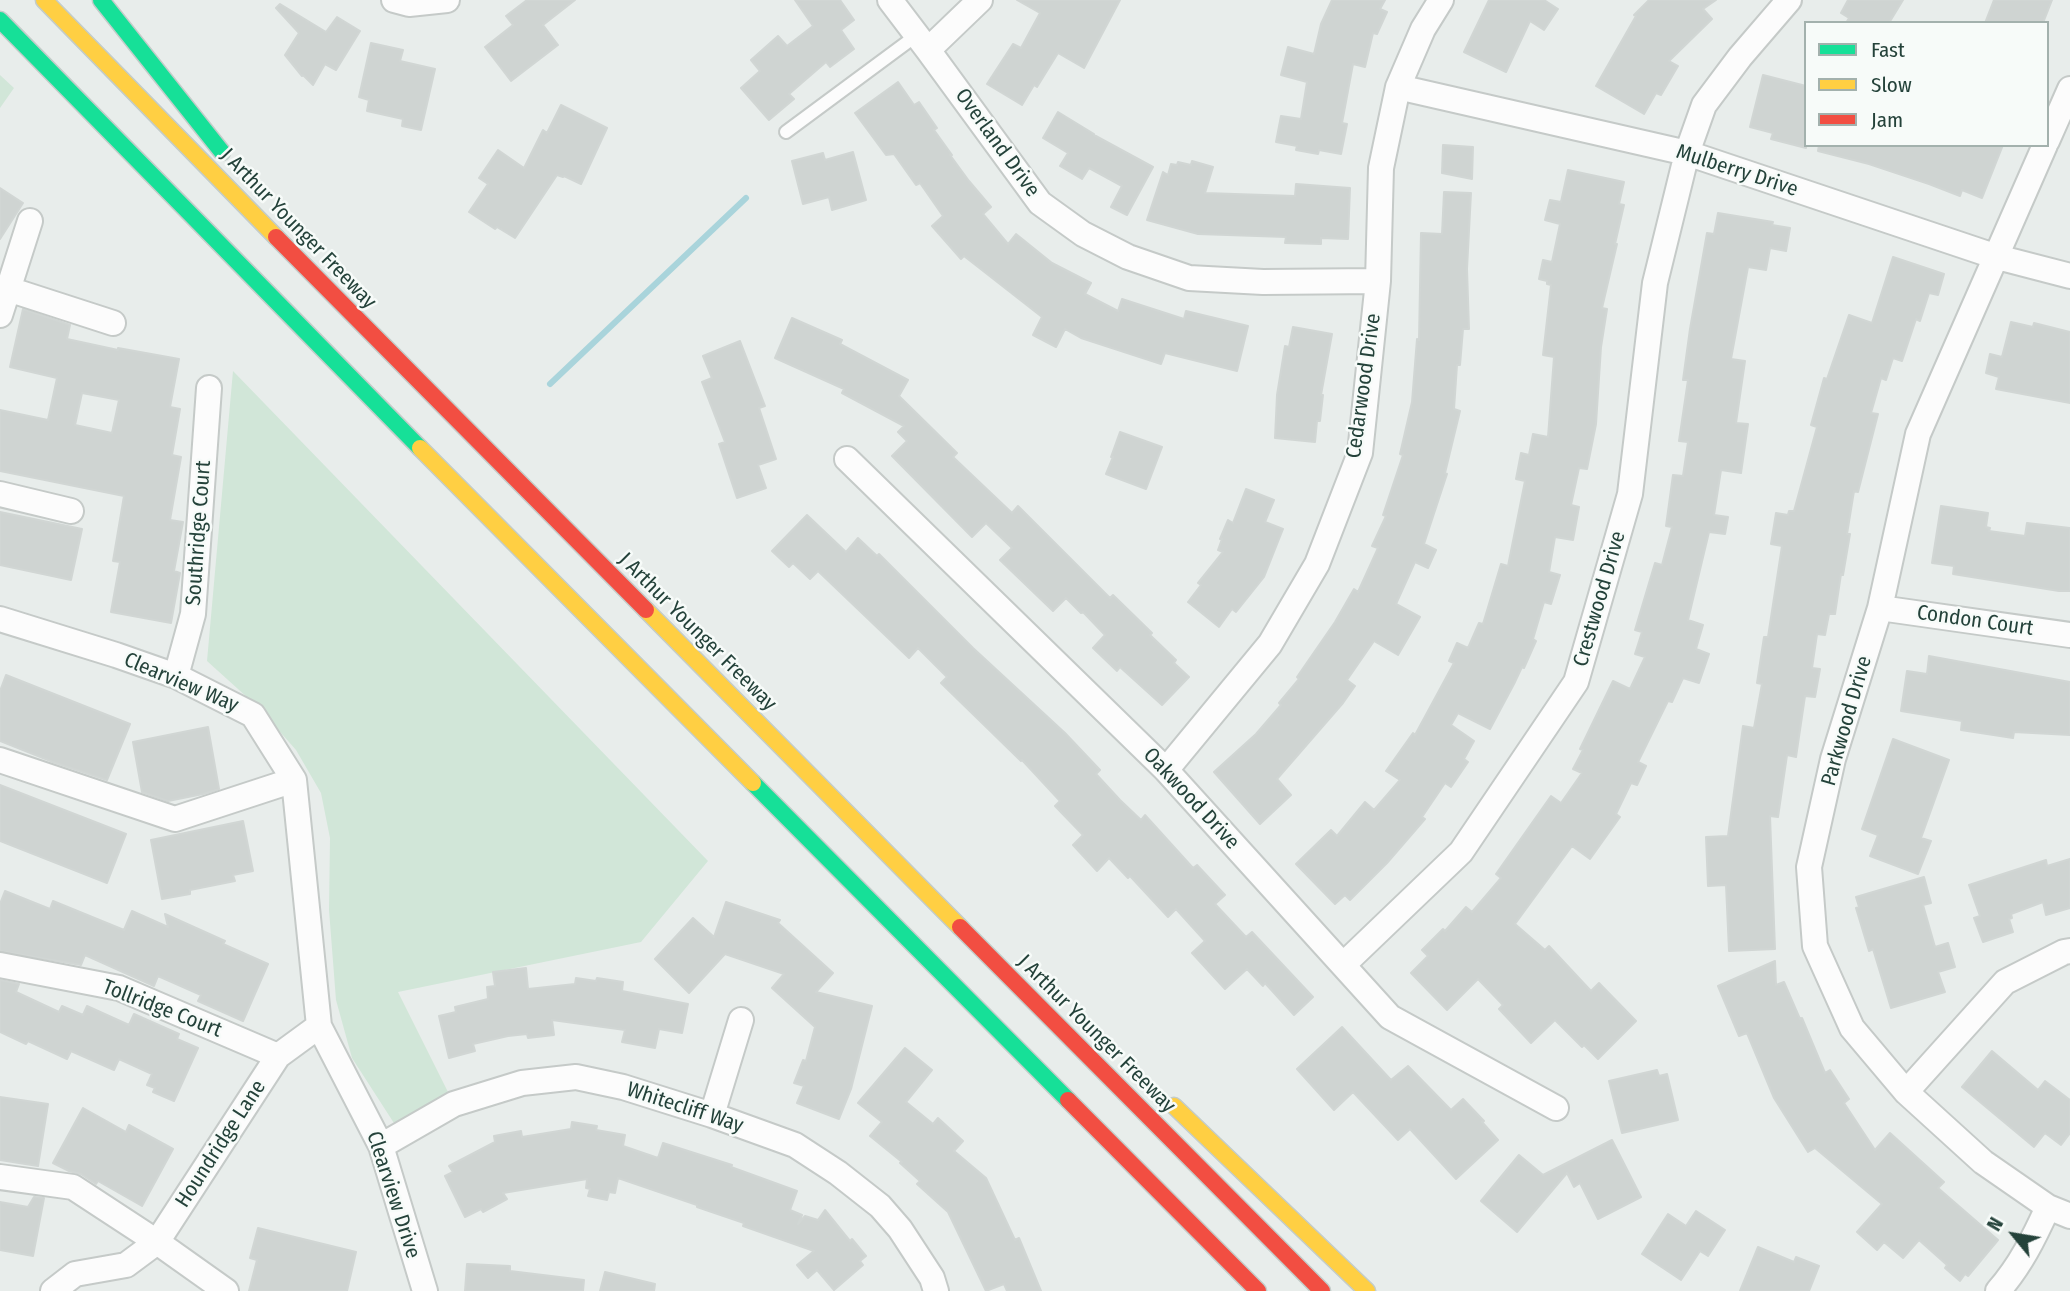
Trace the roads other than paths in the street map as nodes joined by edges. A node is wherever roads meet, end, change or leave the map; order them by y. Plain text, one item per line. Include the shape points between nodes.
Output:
1 (44, 0) edge
2 (101, 0) edge
3 (394, 0) edge
4 (447, 0) edge
5 (890, 0) edge
6 (981, 0) edge
7 (1441, 0) edge
8 (1789, 0) edge
9 (0, 20) edge
10 (923, 42) junction
11 (1398, 86) junction
12 (2070, 89) edge
13 (786, 132) dead end
14 (2049, 136) edge
15 (2044, 147) edge
16 (1687, 153) junction
17 (230, 162) dead end
18 (142, 187) dead end
19 (255, 193) dead end
20 (30, 221) dead end
21 (1997, 257) junction
22 (2070, 276) edge
23 (1378, 281) junction
24 (8, 289) junction
25 (345, 307) junction
26 (0, 315) edge
27 (113, 323) dead end
28 (323, 350) junction
29 (209, 388) dead end
30 (847, 459) dead end
31 (0, 494) edge
32 (71, 511) dead end
33 (1880, 608) junction
34 (0, 619) edge
35 (2070, 635) edge
36 (176, 676) junction
37 (0, 760) edge
38 (1166, 770) junction
39 (295, 780) junction
40 (874, 841) junction
41 (2070, 951) edge
42 (1017, 962) dead end
43 (0, 965) edge
44 (1343, 965) junction
45 (741, 1020) dead end
46 (319, 1026) junction
47 (278, 1056) junction
48 (1160, 1092) dead end
49 (1906, 1092) junction
50 (1556, 1108) dead end
51 (712, 1115) junction
52 (381, 1146) junction
53 (0, 1177) edge
54 (2059, 1212) edge
55 (157, 1242) junction
56 (53, 1291) edge
57 (226, 1291) edge
58 (425, 1291) edge
59 (936, 1291) edge
60 (1258, 1291) edge
61 (1322, 1291) edge
62 (1367, 1291) edge
63 (1998, 1291) edge

1 - 25 highway, J Arthur Younger Freeway
2 - 17 highway
3 - 4 street via 409,4
5 - 10 street, Overland Drive
6 - 10 street
7 - 11 street, Cedarwood Drive
8 - 16 street, Crestwood Drive via 1704,105
9 - 28 highway
10 - 13 lane
10 - 23 street, Overland Drive via 1040,203 1083,234 1128,257 1189,278
11 - 16 street, Mulberry Drive
11 - 23 street, Cedarwood Drive via 1381,167
12 - 14 street, Parkwood Drive
15 - 21 street, Parkwood Drive
16 - 21 street, Mulberry Drive
16 - 44 street, Crestwood Drive via 1655,283 1630,494 1576,682 1461,852
18 - 28 highway
19 - 25 highway
20 - 24 street
21 - 22 street, Mulberry Drive
21 - 33 street, Parkwood Drive via 1918,434
23 - 38 street, Cedarwood Drive via 1360,453 1317,564 1270,644
24 - 26 street
24 - 27 street
25 - 40 highway, J Arthur Younger Freeway
28 - 60 highway
29 - 36 street, Southridge Court via 193,614
30 - 38 street, Oakwood Drive
31 - 32 street
33 - 35 street, Condon Court
33 - 49 street, Parkwood Drive via 1833,759 1809,867 1815,946 1852,1028
34 - 36 street, Clearview Way
36 - 39 street, Clearview Way via 253,715
37 - 39 street via 175,819
38 - 44 street, Oakwood Drive
39 - 46 street, Clearview Way
40 - 42 highway
40 - 61 highway, J Arthur Younger Freeway
41 - 49 street via 2005,982
43 - 47 street, Tollridge Court via 119,988
44 - 50 street, Oakwood Drive via 1390,1017
45 - 51 street
46 - 47 street, Houndridge Lane
46 - 52 street, Clearview Drive
47 - 55 street, Houndridge Lane
48 - 62 highway
49 - 54 street, Parkwood Drive via 1983,1162
51 - 52 street, Whitecliff Way via 576,1077 522,1083 454,1104
51 - 59 street, Whitecliff Way via 795,1145 880,1206 900,1229
52 - 58 street, Clearview Drive
53 - 55 street via 73,1187
54 - 63 street
55 - 56 street, Houndridge Lane via 125,1265 75,1274
55 - 57 street

